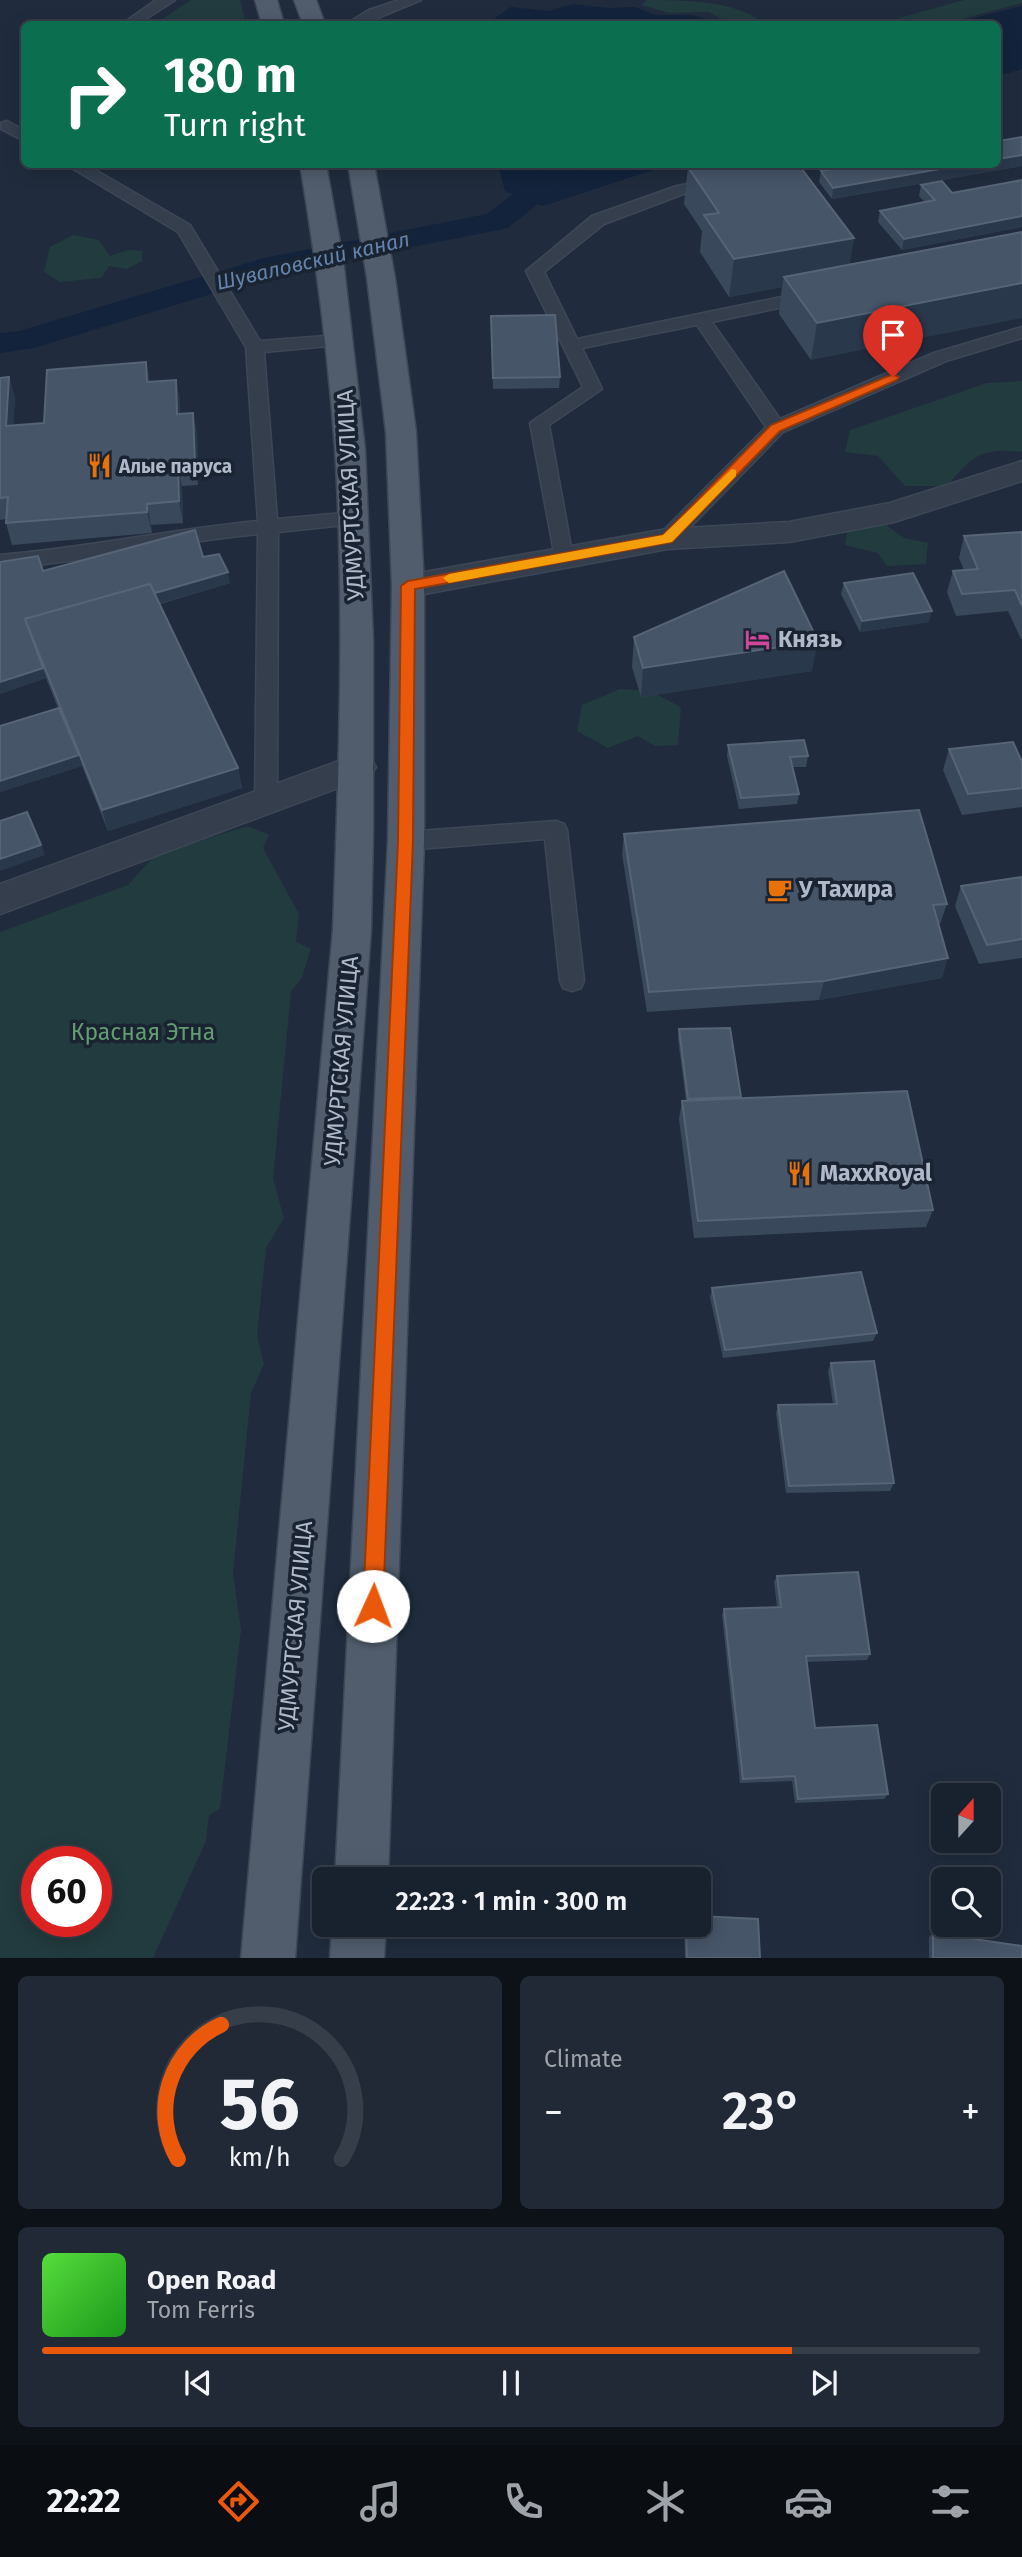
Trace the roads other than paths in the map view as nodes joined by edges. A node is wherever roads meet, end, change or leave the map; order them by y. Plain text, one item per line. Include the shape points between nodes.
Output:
1 (168, 0) edge
2 (266, 0) edge
3 (305, 0) edge
4 (388, 0) edge
5 (414, 0) edge
6 (374, 13) junction
7 (133, 21) edge
8 (272, 21) edge
9 (313, 21) edge
10 (359, 21) edge
11 (7, 126) dead end
12 (21, 134) edge
13 (80, 168) edge
14 (314, 168) edge
15 (362, 168) edge
16 (732, 182) edge
17 (822, 293) edge
18 (701, 318) junction
19 (1022, 332) edge
20 (340, 340) junction
21 (572, 345) junction
22 (255, 347) junction
23 (776, 428) junction
24 (1016, 480) edge
25 (354, 518) junction
26 (268, 526) junction
27 (667, 539) junction
28 (563, 558) junction
29 (0, 562) edge
30 (408, 586) junction
31 (358, 767) junction
32 (266, 801) junction
33 (406, 841) junction
34 (0, 899) edge
35 (572, 981) dead end
36 (362, 1867) edge
37 (359, 1937) edge
38 (268, 1958) edge
39 (358, 1958) edge

1 - 7 lane
2 - 8 main road
3 - 9 main road
4 - 6 lane
5 - 6 lane
6 - 10 lane
11 - 12 lane
13 - 22 lane via 184,229
14 - 20 main road, УДМУРТСКАЯ УЛИЦА
15 - 30 main road via 401,432
16 - 21 lane via 683,189 598,220 535,271
17 - 18 lane
18 - 21 lane
18 - 23 lane
19 - 23 lane via 940,357
20 - 22 lane
20 - 25 main road, УДМУРТСКАЯ УЛИЦА
21 - 28 lane via 593,389 539,423
22 - 26 lane
23 - 27 lane
24 - 27 street via 894,512 789,532
25 - 26 lane
25 - 31 main road, УДМУРТСКАЯ УЛИЦА
26 - 29 lane via 187,534 74,556
26 - 32 lane
27 - 28 street
28 - 30 street
30 - 33 main road
31 - 32 street
31 - 38 main road, УДМУРТСКАЯ УЛИЦА via 352,929
32 - 34 street
33 - 35 lane via 556,830
33 - 36 main road
37 - 39 main road

